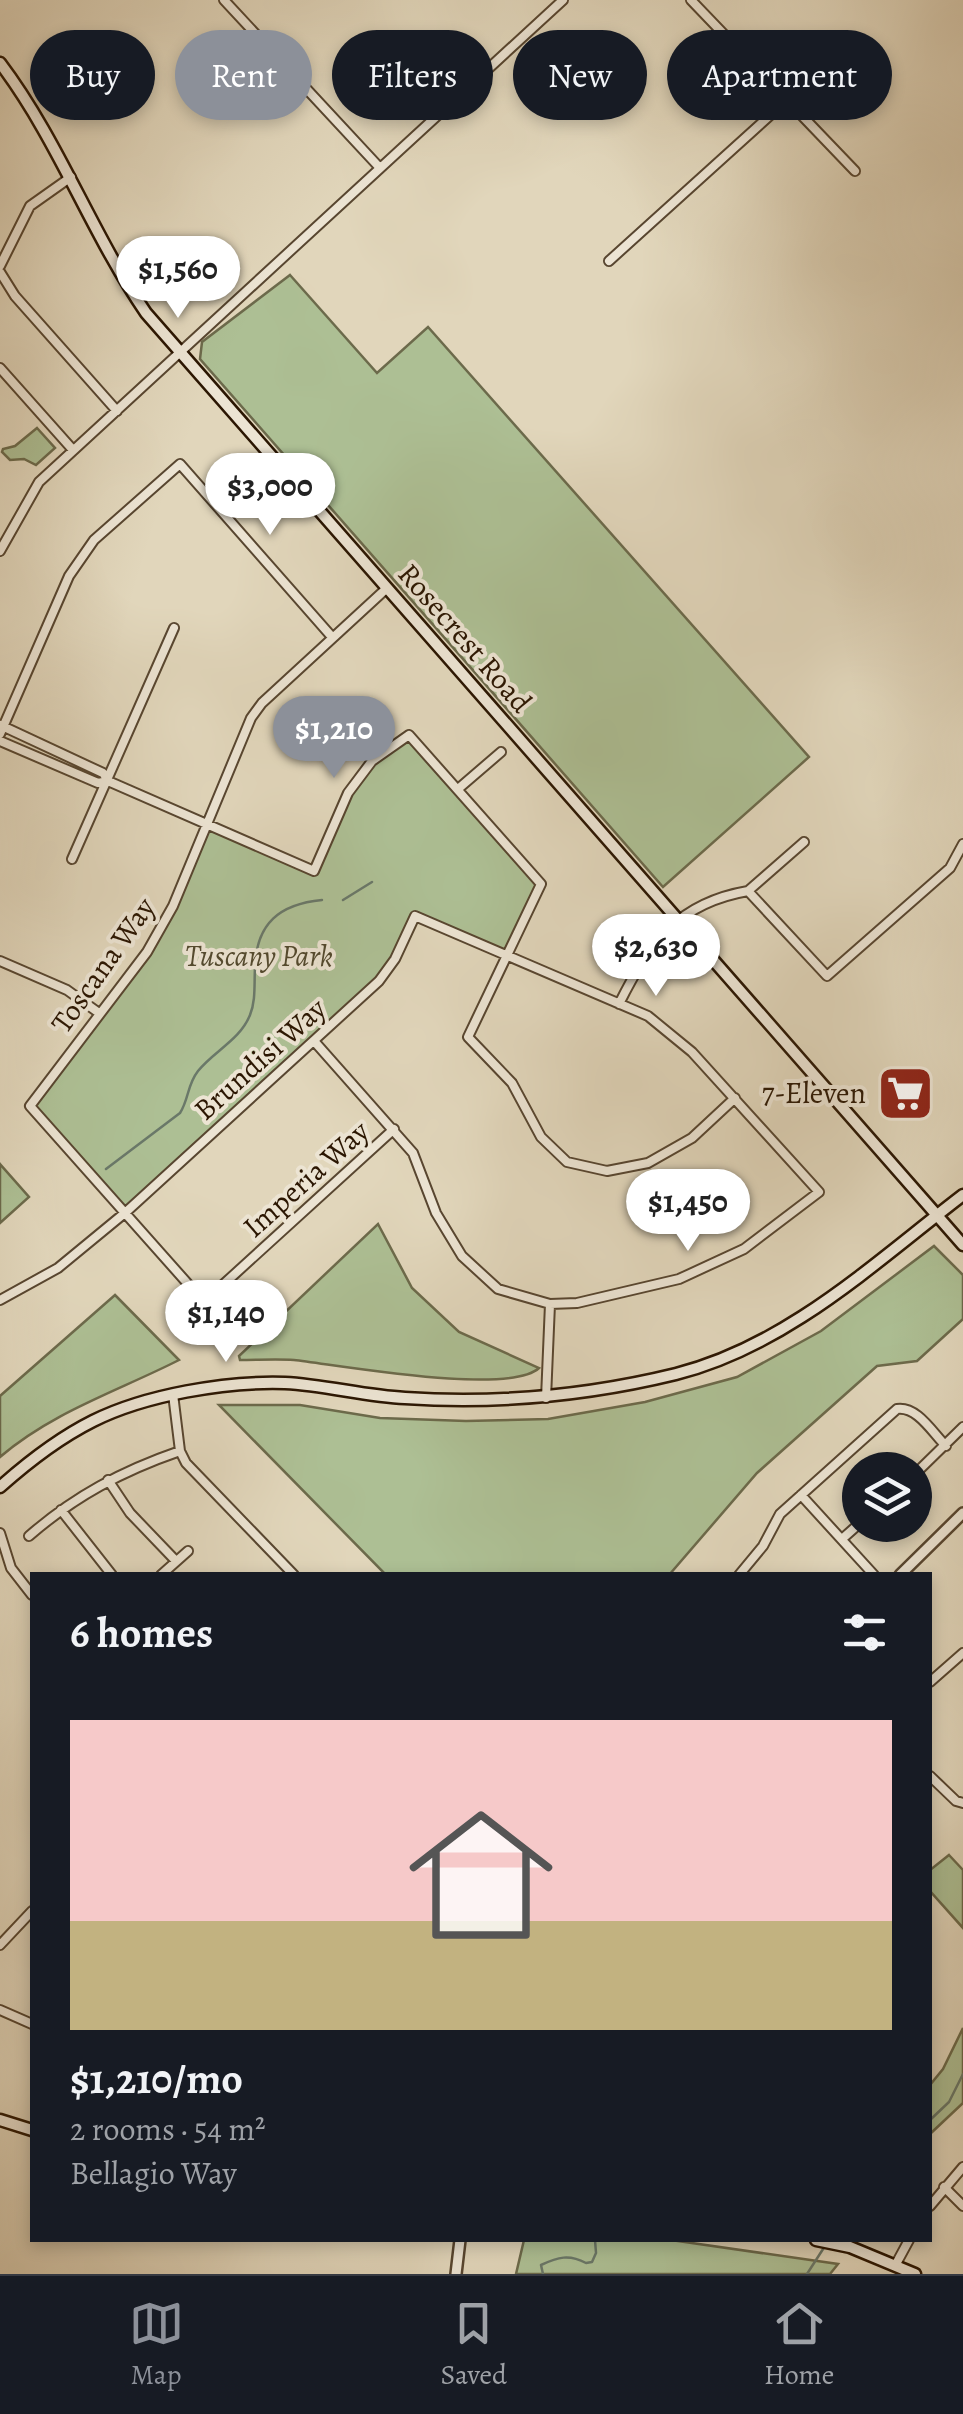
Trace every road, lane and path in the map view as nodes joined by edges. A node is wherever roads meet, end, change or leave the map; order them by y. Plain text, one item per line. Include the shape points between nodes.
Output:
1 (224, 0) edge
2 (563, 0) edge
3 (691, 0) edge
4 (720, 30) edge
5 (0, 63) edge
6 (765, 120) edge
7 (806, 120) edge
8 (380, 168) junction
9 (855, 171) dead end
10 (70, 176) junction
11 (609, 261) dead end
12 (0, 269) edge
13 (180, 354) junction
14 (0, 368) edge
15 (118, 410) junction
16 (73, 450) junction
17 (0, 551) edge
18 (388, 588) junction
19 (174, 628) dead end
20 (332, 637) junction
21 (1, 732) edge
22 (500, 752) dead end
23 (108, 781) junction
24 (458, 788) junction
25 (207, 824) junction
26 (804, 842) dead end
27 (963, 844) edge
28 (72, 860) dead end
29 (748, 891) junction
30 (680, 918) junction
31 (506, 954) junction
32 (0, 961) edge
33 (620, 1004) junction
34 (100, 1013) junction
35 (314, 1041) junction
36 (735, 1098) junction
37 (394, 1128) junction
38 (963, 1195) edge
39 (126, 1212) junction
40 (937, 1215) junction
41 (963, 1245) edge
42 (0, 1300) edge
43 (204, 1302) joint
44 (550, 1304) junction
45 (173, 1394) junction
46 (546, 1398) junction
47 (963, 1427) edge
48 (946, 1446) junction
49 (180, 1452) junction
50 (932, 1459) edge
51 (108, 1480) junction
52 (0, 1486) edge
53 (801, 1495) junction
54 (61, 1510) junction
55 (963, 1513) edge
56 (0, 1533) edge
57 (29, 1536) dead end
58 (842, 1539) edge
59 (845, 1542) edge
60 (188, 1551) dead end
61 (176, 1561) junction
62 (110, 1572) edge
63 (163, 1572) edge
64 (291, 1572) edge
65 (741, 1572) edge
66 (871, 1572) edge
67 (903, 1572) edge
68 (30, 1592) edge
69 (963, 1652) edge
70 (932, 1680) edge
71 (932, 1778) edge
72 (963, 1803) edge
73 (30, 1912) edge
74 (0, 1944) edge
75 (0, 2010) edge
76 (30, 2023) edge
77 (0, 2120) edge
78 (30, 2129) edge
79 (963, 2167) edge
80 (944, 2188) junction
81 (932, 2203) edge
82 (963, 2206) edge
83 (460, 2242) edge
84 (826, 2242) edge
85 (909, 2242) edge
86 (896, 2264) junction
87 (456, 2274) edge
88 (915, 2274) edge

1 - 8 street
2 - 8 street
3 - 4 street
5 - 10 main road, Rosecrest Road
6 - 11 street
7 - 9 street
8 - 13 street
10 - 12 street via 30,206
10 - 13 main road, Rosecrest Road via 115,268
12 - 15 street via 15,296
13 - 15 street
13 - 18 main road, Rosecrest Road
14 - 16 street
15 - 16 street
16 - 17 street via 39,482
18 - 20 street, Toscana Way
18 - 30 main road, Rosecrest Road
19 - 23 street
20 - 21 street via 180,464 94,540 69,576
20 - 25 street, Toscana Way via 250,718
21 - 23 street via 103,772
21 - 23 street via 98,784
22 - 24 street
23 - 25 street
23 - 28 street
24 - 25 street via 409,735 372,761 348,793 314,871
24 - 31 street via 541,884
25 - 34 street, Toscana Way via 148,952
26 - 29 street
27 - 29 street via 950,868 827,976
29 - 30 street via 717,896
30 - 33 street via 637,968
30 - 40 main road, Rosecrest Road
31 - 33 street, Brundisi Way
31 - 35 street, Brundisi Way via 414,916 379,981
31 - 36 street via 468,1037 512,1082 541,1137 567,1162 607,1172 648,1163 692,1138
32 - 34 street via 67,990
33 - 36 street, Brundisi Way via 648,1016
34 - 39 street, Toscana Way via 30,1106
35 - 37 street
35 - 39 street, Brundisi Way
36 - 44 street, Brundisi Way via 819,1192 744,1249 679,1279
37 - 43 street, Imperia Way
37 - 44 street via 413,1153 436,1213 462,1256 498,1290
38 - 40 main road
39 - 42 street, Brundisi Way via 58,1268
39 - 43 street, Toscana Way
40 - 41 main road, Rosecrest Road
40 - 46 main road via 758,1343 674,1374
44 - 46 street
45 - 46 main road via 286,1384 402,1398
45 - 49 street
45 - 52 main road via 94,1420
47 - 48 street
48 - 50 street
48 - 53 street via 912,1410 897,1409
49 - 51 street
49 - 64 street
51 - 54 street
51 - 61 street
53 - 58 street
53 - 65 street
54 - 57 street
54 - 62 street
55 - 67 street
56 - 68 street via 12,1568
59 - 66 street
60 - 61 street
61 - 63 street
69 - 70 street
71 - 72 street
73 - 74 street
75 - 76 street
77 - 78 main road
79 - 80 street
80 - 81 street
80 - 82 street
83 - 87 street
84 - 86 main road
85 - 86 street
86 - 88 main road

